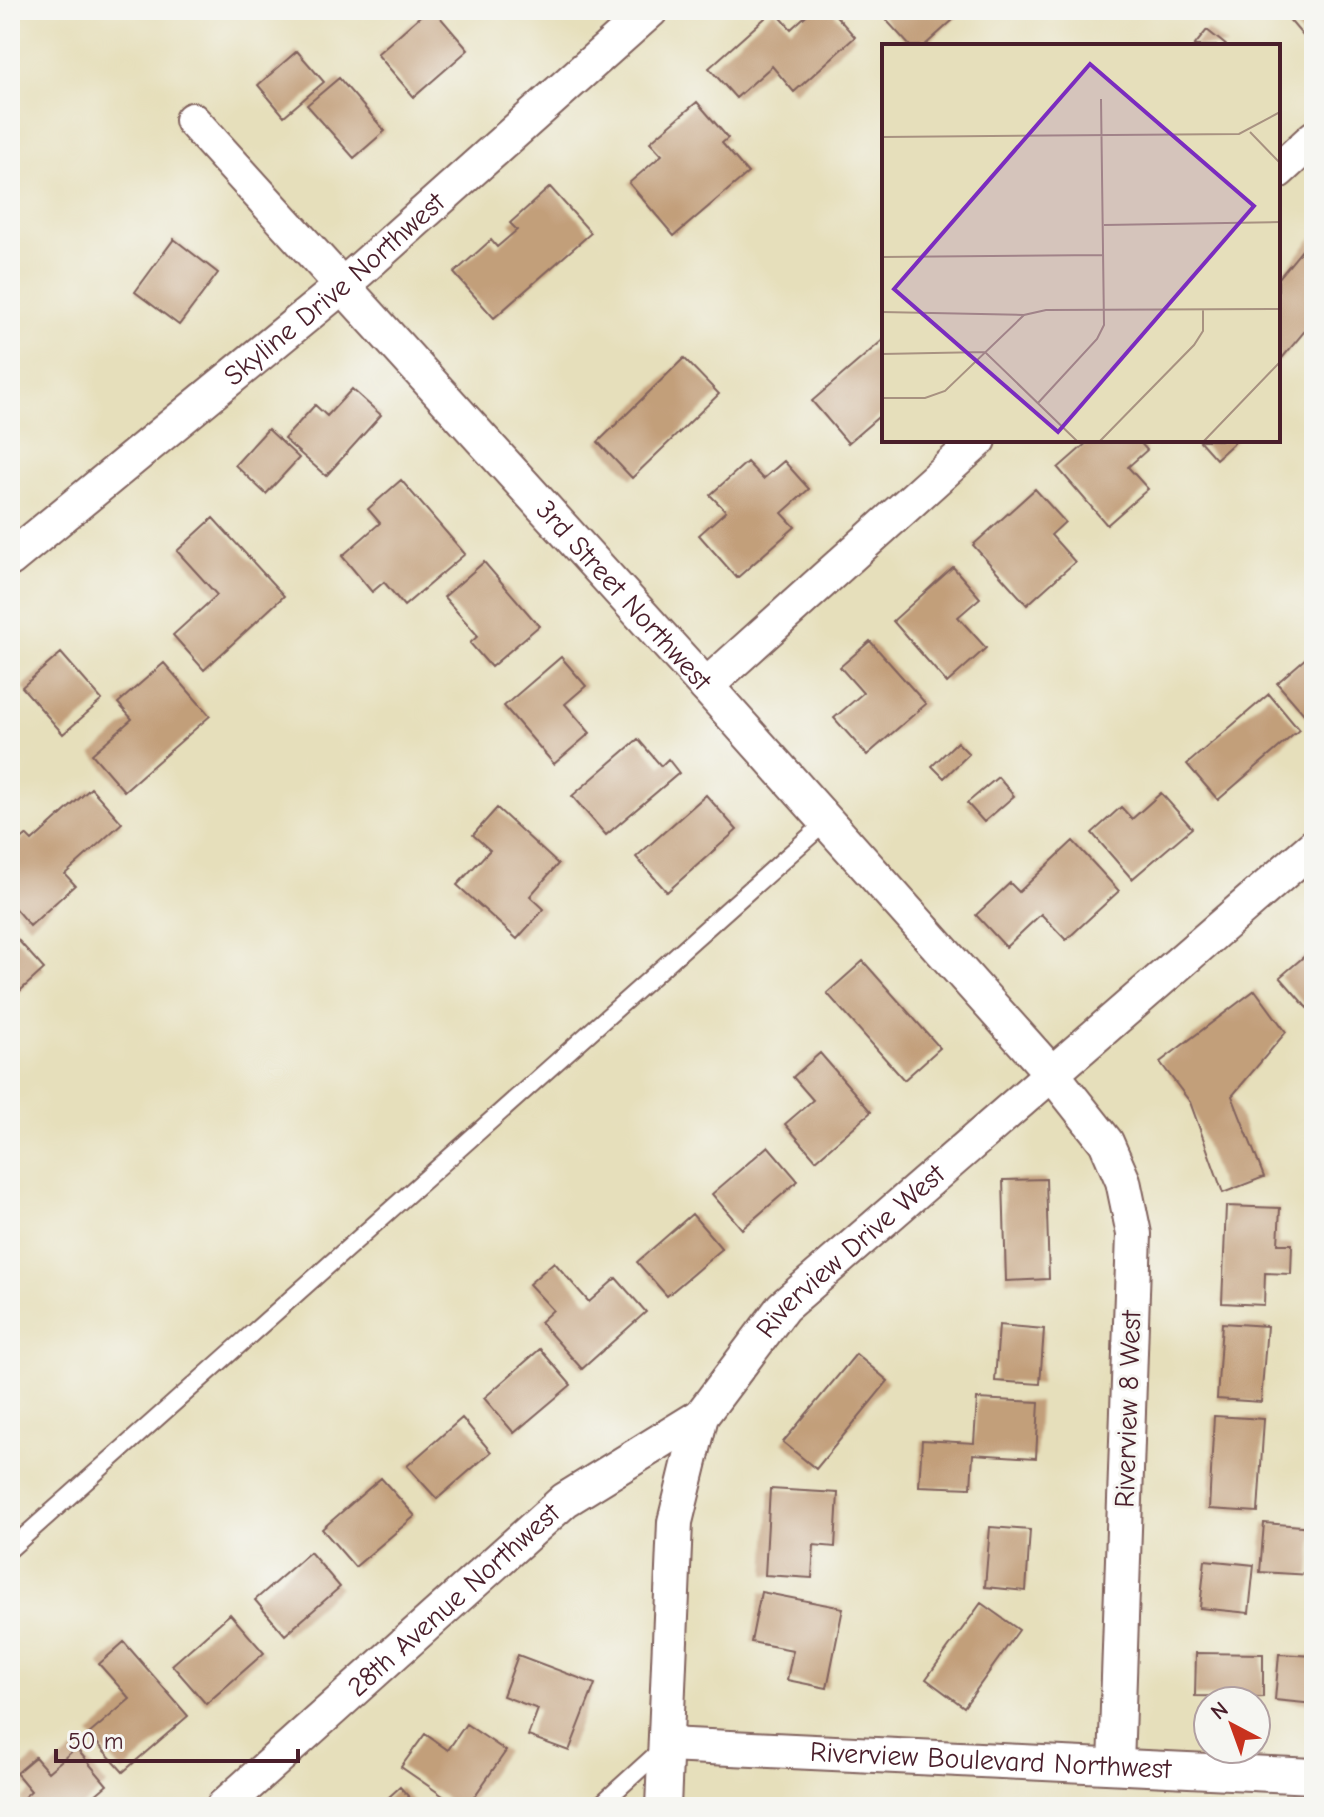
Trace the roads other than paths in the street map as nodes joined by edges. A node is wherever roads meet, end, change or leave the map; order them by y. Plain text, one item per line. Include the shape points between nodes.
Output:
1 (651, 10) edge
2 (192, 120) dead end
3 (1314, 138) edge
4 (1280, 169) edge
5 (341, 287) junction
6 (977, 442) edge
7 (10, 559) edge
8 (706, 686) junction
9 (827, 821) junction
10 (1314, 846) edge
11 (1053, 1075) junction
12 (701, 1416) junction
13 (10, 1549) edge
14 (667, 1745) junction
15 (1116, 1766) junction
16 (1314, 1776) edge
17 (223, 1807) edge
18 (598, 1807) edge
19 (663, 1807) edge

1 - 5 street, Skyline Drive Northwest
2 - 5 street, 3rd Street Northwest
3 - 4 street
5 - 7 street, Skyline Drive Northwest
5 - 8 street, 3rd Street Northwest
6 - 8 street
8 - 9 street, 3rd Street Northwest
9 - 11 street, 3rd Street Northwest
9 - 13 lane
10 - 11 street, Riverview Drive West
11 - 12 street, Riverview Drive West via 783,1307
11 - 15 street, Riverview 8 West via 1106,1142 1123,1181 1134,1234
12 - 14 street, Riverview Drive West via 675,1522
12 - 17 street, 28th Avenue Northwest via 565,1500
14 - 15 street, Riverview Boulevard Northwest
14 - 18 lane
14 - 19 street, Riverview Drive West
15 - 16 street, Riverview Boulevard Northwest

